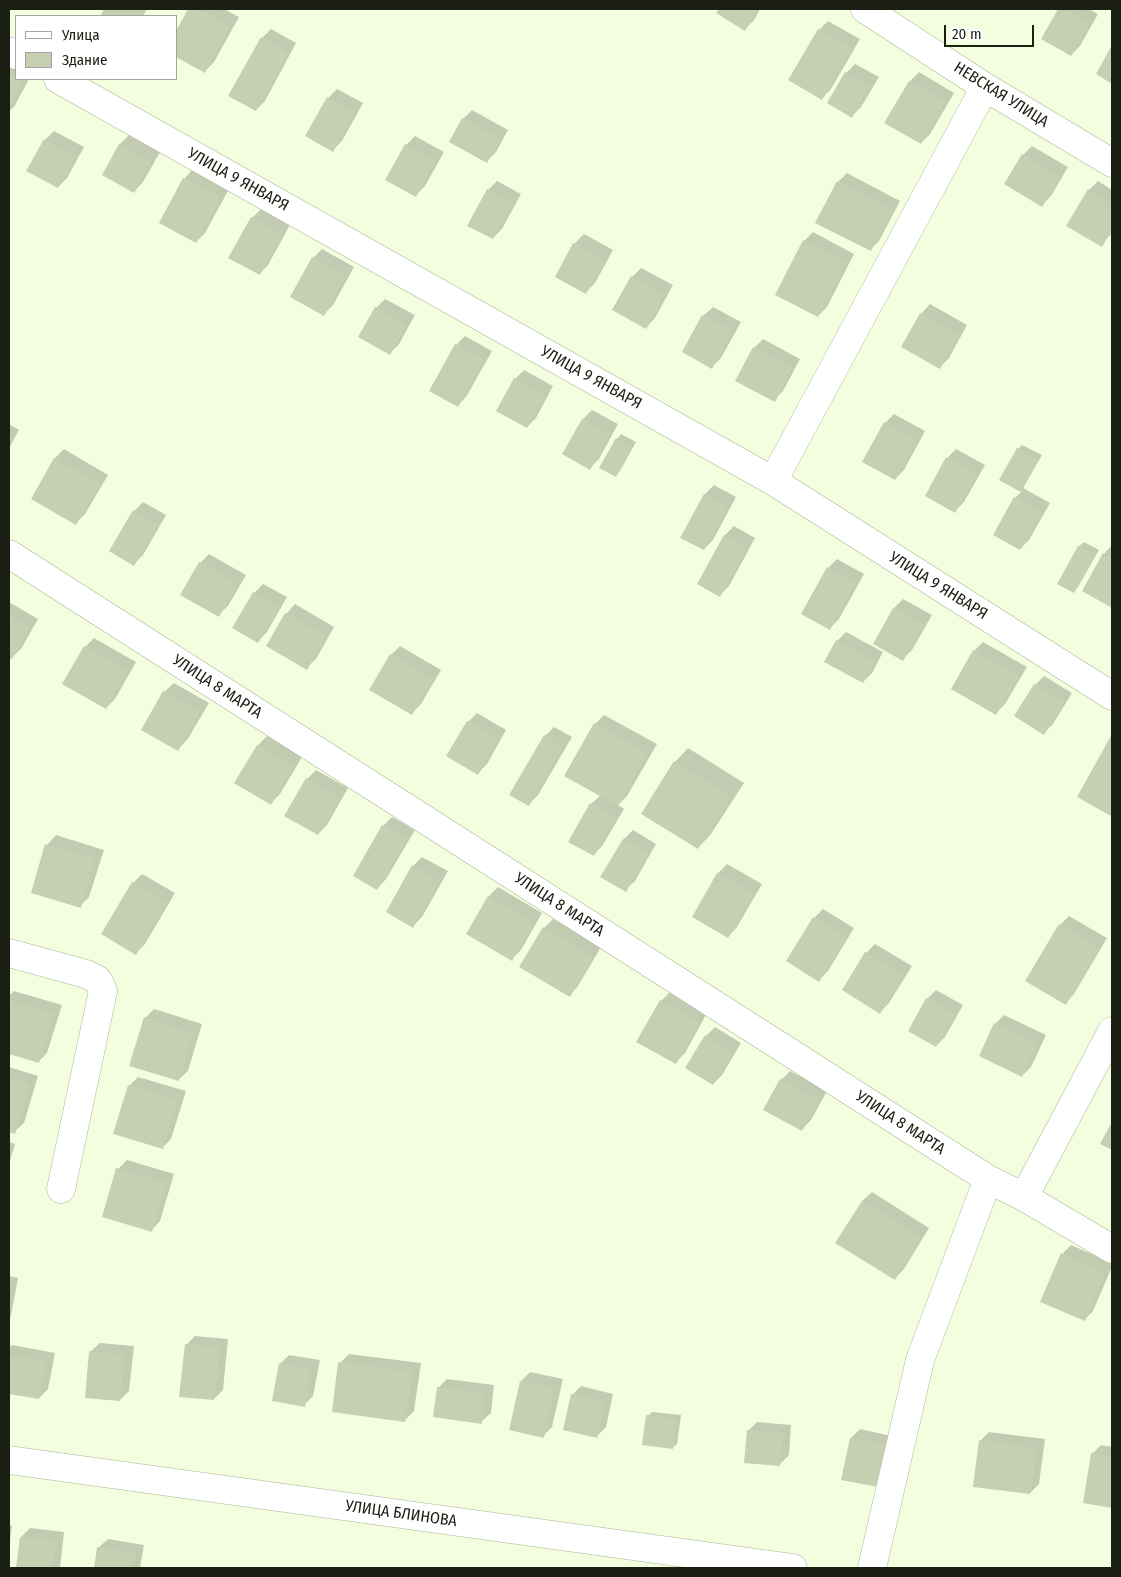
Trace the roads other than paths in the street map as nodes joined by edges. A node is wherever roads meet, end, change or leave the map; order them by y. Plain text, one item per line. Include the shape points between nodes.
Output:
1 (878, 12) edge
2 (60, 80) edge
3 (985, 87) junction
4 (1112, 163) edge
5 (773, 481) junction
6 (9, 554) edge
7 (1112, 696) edge
8 (9, 954) edge
9 (1112, 1031) edge
10 (988, 1179) junction
11 (61, 1189) dead end
12 (1024, 1196) junction
13 (1112, 1249) edge
14 (9, 1460) edge
15 (794, 1568) edge
16 (872, 1568) edge

1 - 3 street, НЕВСКАЯ УЛИЦА
2 - 5 street, УЛИЦА 9 ЯНВАРЯ
3 - 4 street, НЕВСКАЯ УЛИЦА
3 - 5 street
5 - 7 street, УЛИЦА 9 ЯНВАРЯ
6 - 10 street, УЛИЦА 8 МАРТА
8 - 11 street via 86,974 98,980 103,991
9 - 12 street
10 - 12 street, УЛИЦА 8 МАРТА
10 - 16 street via 920,1360
12 - 13 street, УЛИЦА 8 МАРТА
14 - 15 street, УЛИЦА БЛИНОВА

